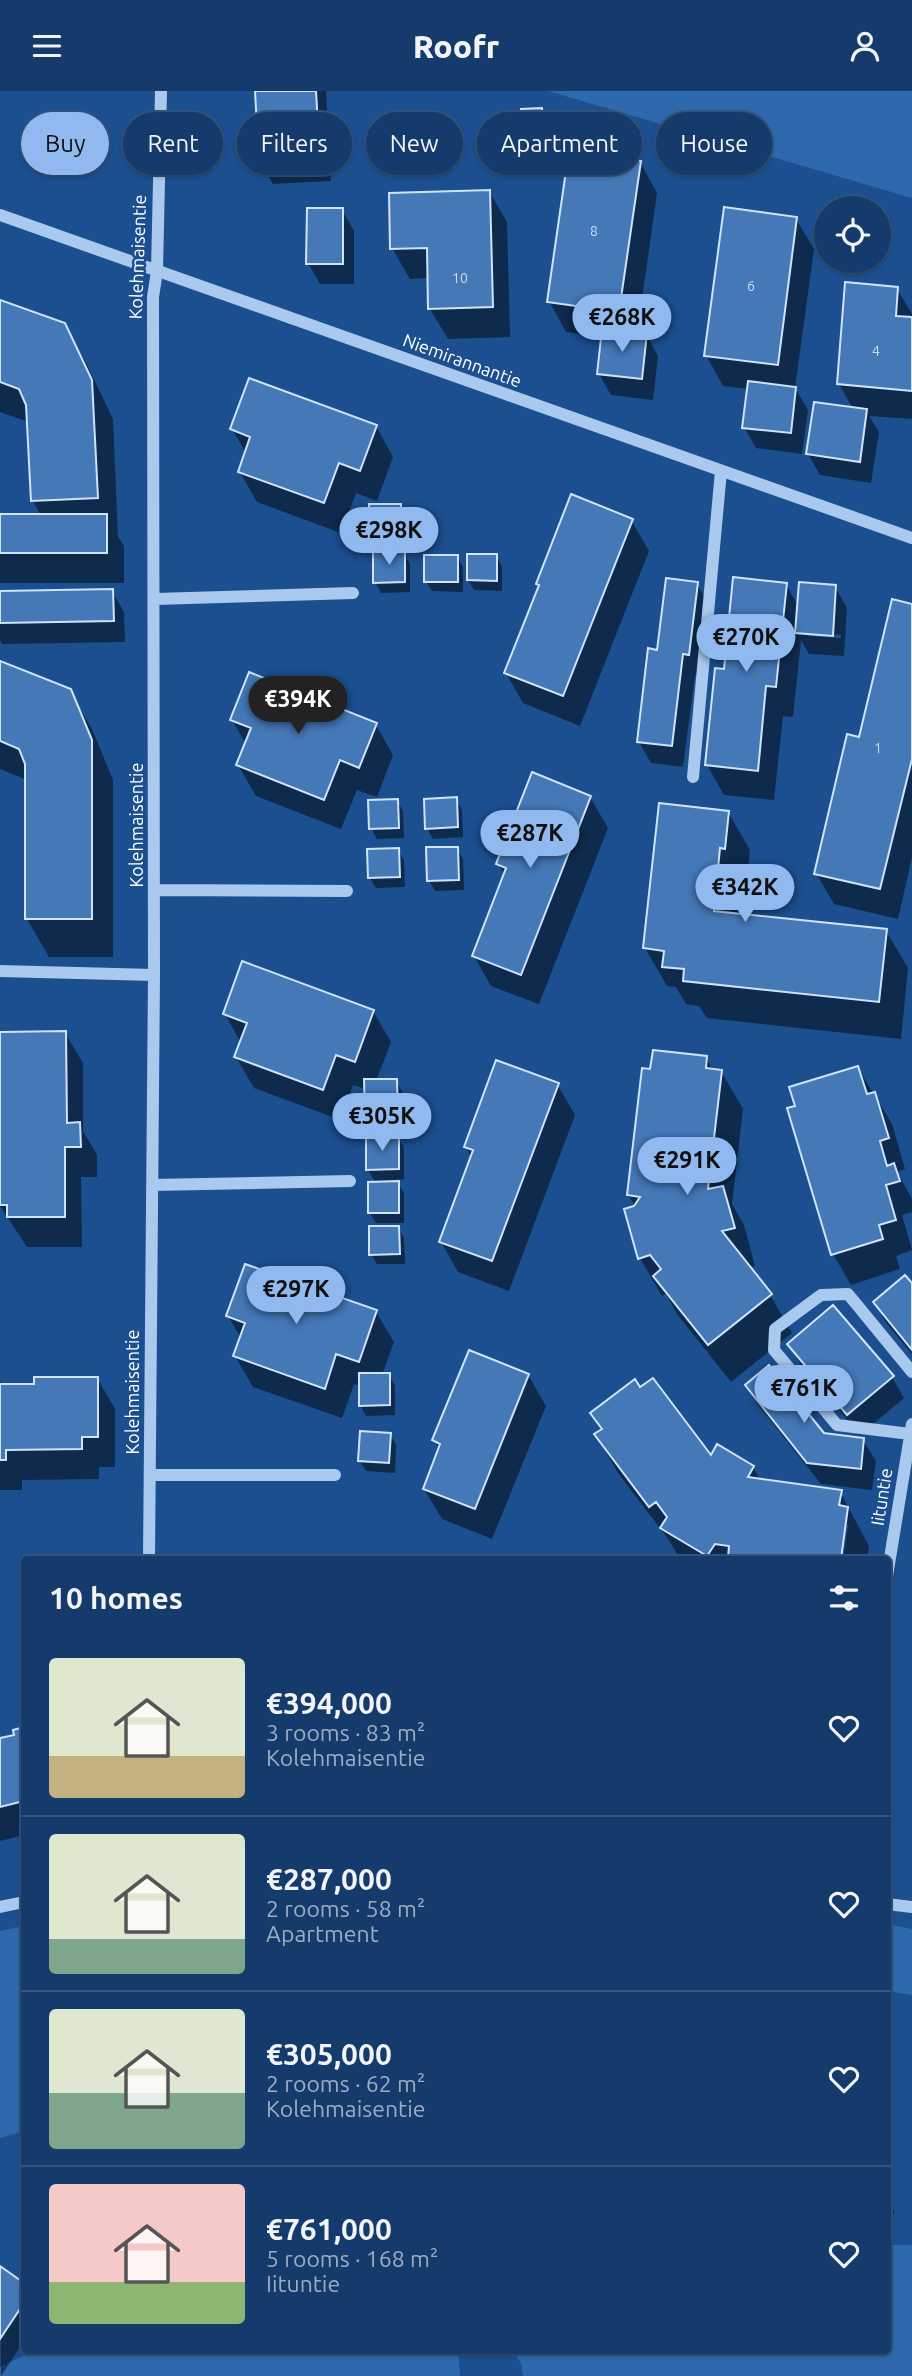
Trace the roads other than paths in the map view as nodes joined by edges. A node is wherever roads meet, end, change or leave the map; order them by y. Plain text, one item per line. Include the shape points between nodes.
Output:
1 (161, 91) edge
2 (0, 215) edge
3 (156, 271) junction
4 (720, 471) junction
5 (912, 538) edge
6 (352, 593) dead end
7 (155, 599) junction
8 (693, 776) dead end
9 (155, 890) junction
10 (347, 891) dead end
11 (0, 971) edge
12 (154, 975) junction
13 (350, 1181) dead end
14 (152, 1185) junction
15 (912, 1372) edge
16 (911, 1429) edge
17 (150, 1475) junction
18 (335, 1475) dead end
19 (149, 1556) edge
20 (890, 1556) edge
21 (21, 1903) edge
22 (891, 1904) edge
23 (0, 1907) edge
24 (912, 1907) edge

1 - 3 street, Kolehmaisentie
2 - 3 street, Niemirannantie
3 - 4 street, Niemirannantie
3 - 7 street, Kolehmaisentie
4 - 5 street, Niemirannantie
4 - 8 street
6 - 7 street
7 - 9 street, Kolehmaisentie
9 - 10 street
9 - 12 street, Kolehmaisentie
11 - 12 street
12 - 14 street, Kolehmaisentie
13 - 14 street
14 - 17 street, Kolehmaisentie
15 - 16 street via 848,1294 821,1294 775,1329 774,1350 837,1425
16 - 20 street, Iituntie
17 - 18 street
17 - 19 street, Kolehmaisentie
21 - 23 street
22 - 24 street

